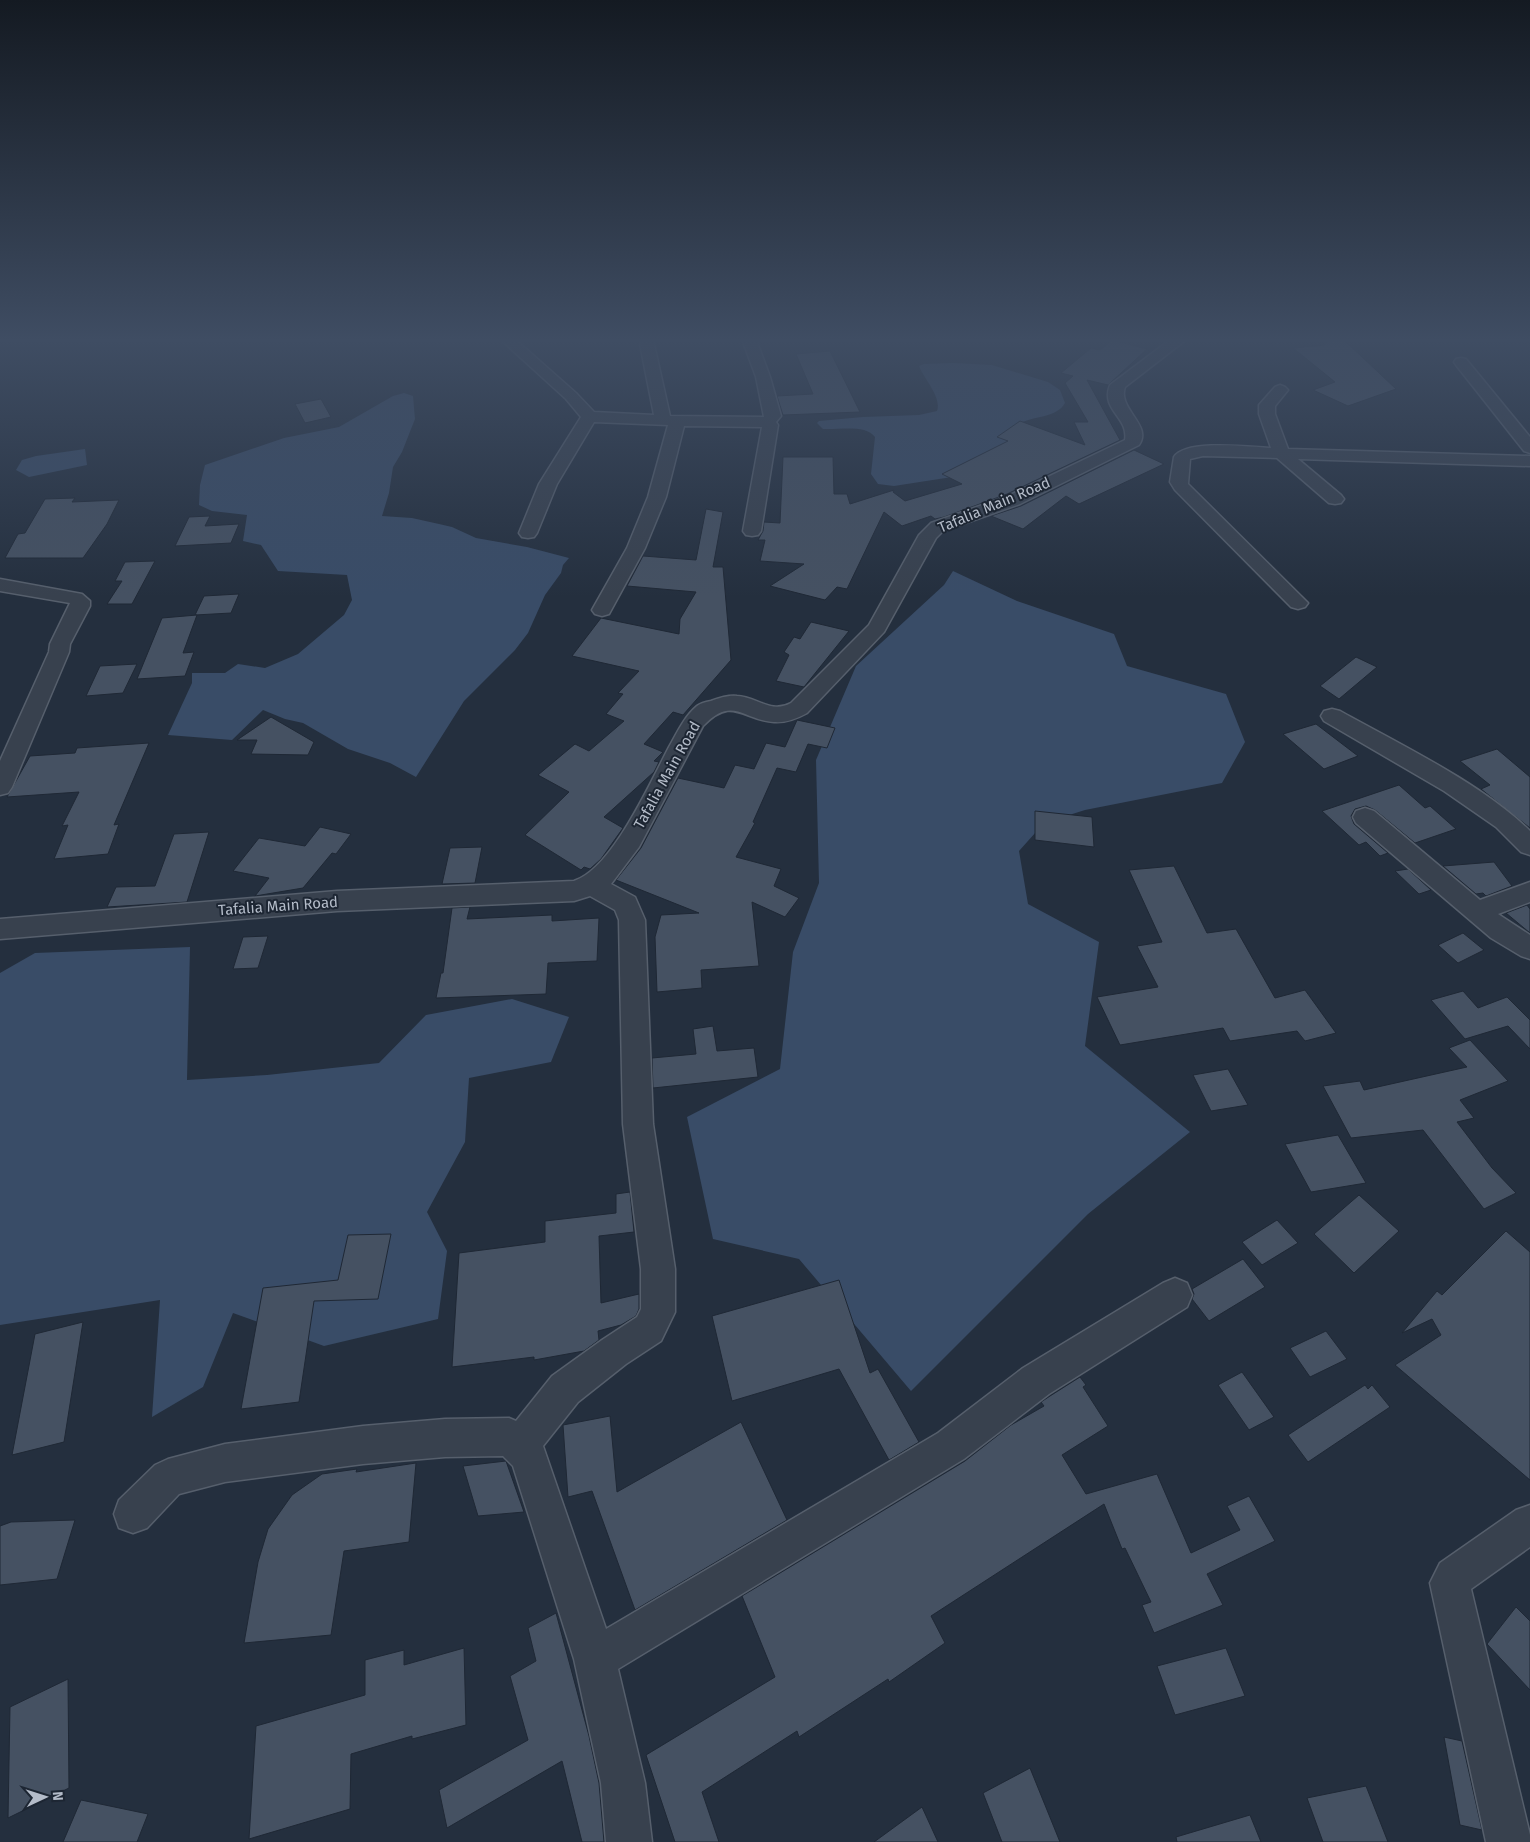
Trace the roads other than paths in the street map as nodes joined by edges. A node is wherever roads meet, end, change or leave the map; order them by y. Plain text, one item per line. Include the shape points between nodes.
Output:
1 (584, 425) edge
2 (669, 425) edge
3 (770, 425) edge
4 (1130, 425) edge
5 (1271, 425) edge
6 (1512, 425) edge
7 (1530, 448) edge
8 (1281, 453) junction
9 (1530, 461) edge
10 (1334, 499) dead end
11 (752, 531) dead end
12 (528, 533) dead end
13 (0, 585) edge
14 (1298, 603) dead end
15 (602, 610) dead end
16 (1332, 716) dead end
17 (0, 787) edge
18 (1365, 817) dead end
19 (1530, 846) edge
20 (592, 885) junction
21 (1530, 892) edge
22 (1476, 912) junction
23 (0, 929) edge
24 (1530, 948) edge
25 (1175, 1295) dead end
26 (520, 1445) junction
27 (133, 1514) dead end
28 (1530, 1524) edge
29 (595, 1659) junction
30 (630, 1842) edge
31 (1510, 1842) edge

1 - 12 street via 548,484
2 - 15 street via 657,497 636,548
3 - 11 street
4 - 20 street, Tafalia Main Road via 1135,436 1133,442 1014,500 937,527 928,535 877,628 799,708 788,714 773,715 737,703 706,710 694,722 630,841
5 - 8 street
6 - 7 street
8 - 9 street
8 - 10 street
8 - 14 street via 1188,453 1182,457 1179,482
13 - 17 street via 76,598 80,606 60,644 52,670
16 - 19 street via 1452,784 1505,821
18 - 22 street
20 - 23 street, Tafalia Main Road via 574,891 337,901
20 - 26 street via 626,904 632,920 638,1124 658,1269 658,1312 649,1329 565,1389
21 - 22 street
22 - 24 street via 1500,932
25 - 29 street via 1036,1381 950,1446
26 - 27 street via 509,1437 445,1438 225,1463 168,1478
26 - 29 street via 528,1456
28 - 31 street via 1450,1582
29 - 30 street via 623,1783

